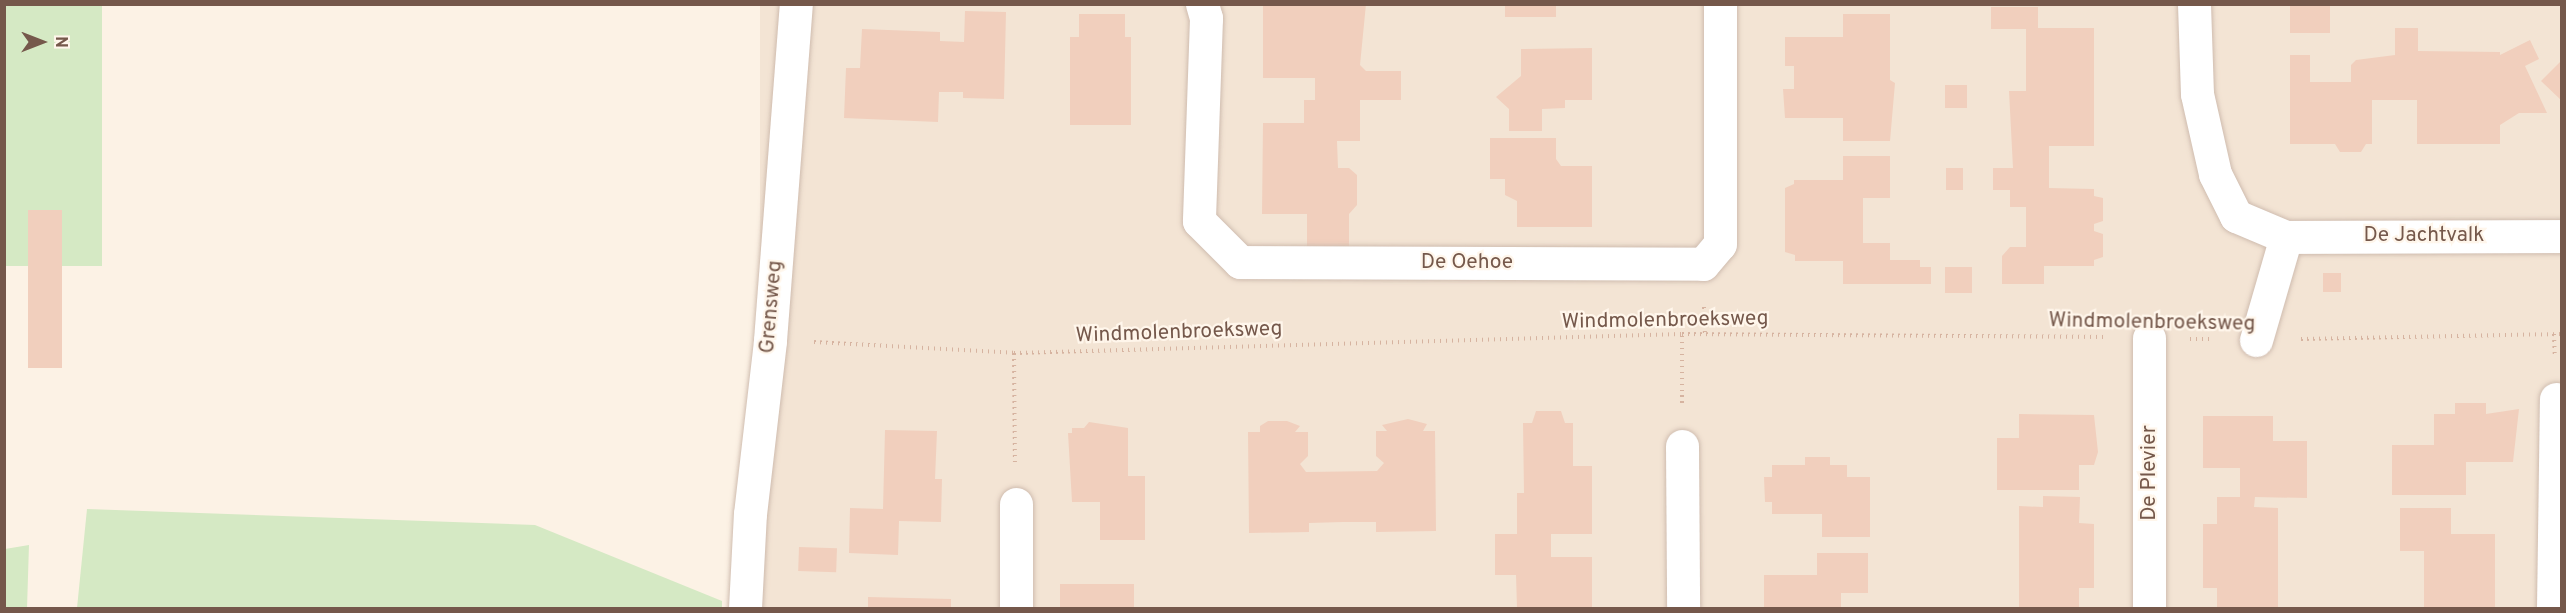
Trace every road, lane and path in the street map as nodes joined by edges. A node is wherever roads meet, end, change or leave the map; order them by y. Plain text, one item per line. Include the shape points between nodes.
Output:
1 (796, 4) edge
2 (1202, 4) edge
3 (1720, 4) edge
4 (2194, 4) edge
5 (2562, 236) edge
6 (2286, 237) junction
7 (1682, 334) junction
8 (2562, 334) edge
9 (2150, 338) junction
10 (770, 340) junction
11 (2256, 340) junction
12 (1014, 353) junction
13 (2556, 399) dead end
14 (1682, 446) joint
15 (1016, 504) joint
16 (745, 609) edge
17 (1016, 609) edge
18 (1683, 609) edge
19 (2149, 609) edge
20 (2553, 609) edge

1 - 10 street, Grensweg
2 - 3 street, De Oehoe via 1206,18 1199,221 1240,262 1703,264 1720,244
4 - 6 street, De Jachtvalk via 2197,94 2215,174 2236,216
5 - 6 street, De Jachtvalk
6 - 11 street
7 - 9 path, Windmolenbroeksweg
7 - 12 path, Windmolenbroeksweg
7 - 14 path
8 - 11 path, Windmolenbroeksweg
9 - 11 path, Windmolenbroeksweg
9 - 19 street, De Plevier
10 - 12 path, Windmolenbroeksweg
10 - 16 street, Grensweg via 750,514
12 - 15 path
13 - 20 street
14 - 18 street
15 - 17 street

